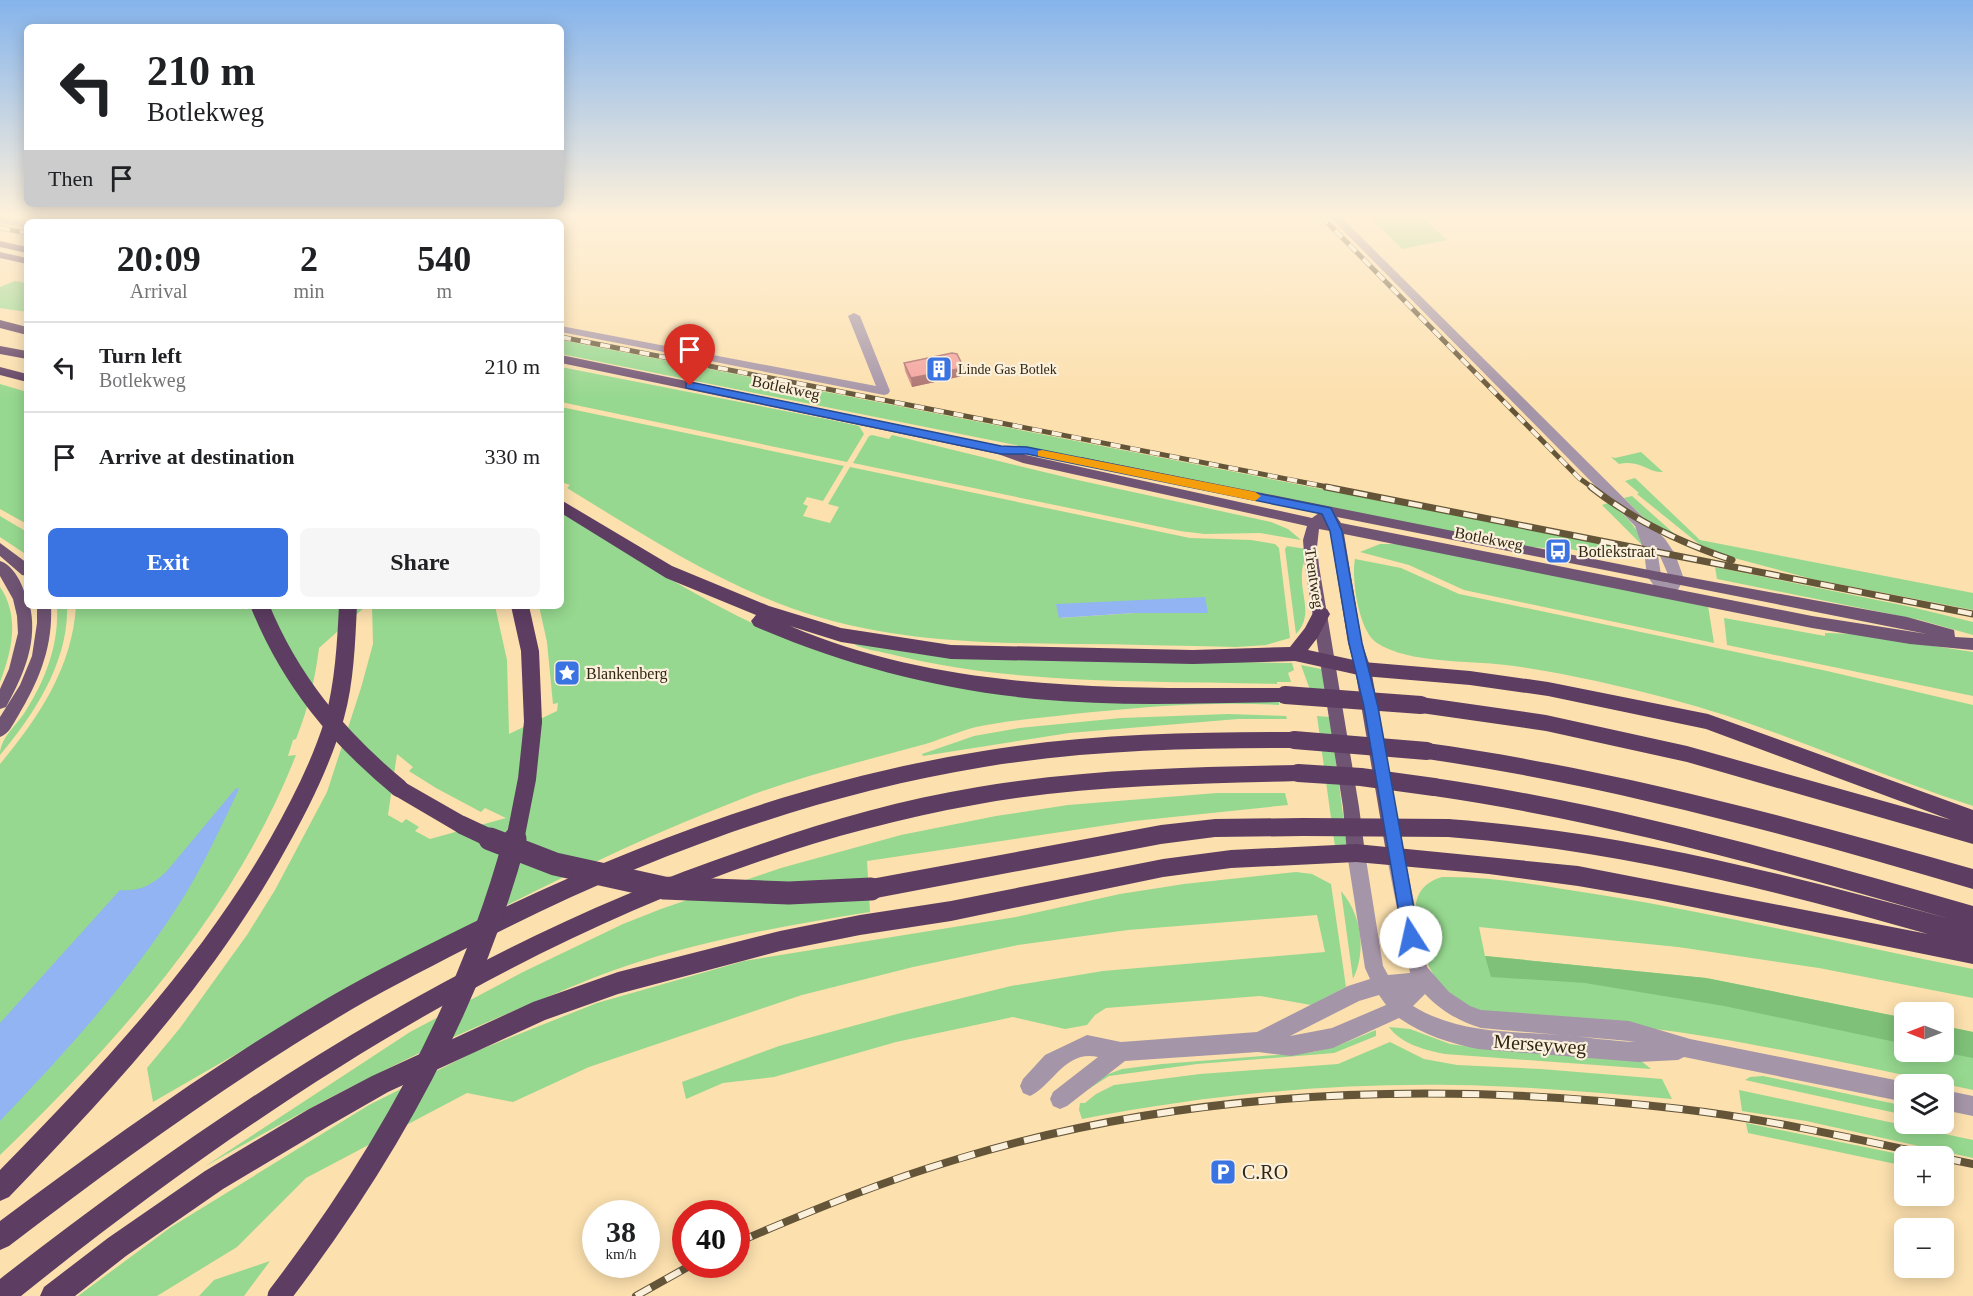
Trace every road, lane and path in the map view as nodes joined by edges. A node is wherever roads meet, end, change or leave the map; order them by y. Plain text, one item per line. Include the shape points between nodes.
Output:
1 (1394, 276) edge
2 (854, 316) dead end
3 (0, 322) edge
4 (24, 324) edge
5 (24, 330) edge
6 (564, 330) edge
7 (0, 350) edge
8 (24, 354) edge
9 (564, 360) edge
10 (0, 371) edge
11 (24, 377) edge
12 (1001, 450) junction
13 (564, 508) edge
14 (1327, 511) junction
15 (1314, 523) junction
16 (1641, 524) junction
17 (1335, 527) junction
18 (0, 548) edge
19 (0, 566) edge
20 (24, 568) edge
21 (663, 569) junction
22 (1654, 576) junction
23 (1677, 579) junction
24 (1668, 594) junction
25 (24, 607) edge
26 (24, 609) edge
27 (44, 609) edge
28 (261, 609) edge
29 (521, 609) edge
30 (1321, 614) junction
31 (348, 616) edge
32 (1973, 643) edge
33 (1295, 654) junction
34 (1328, 662) junction
35 (1363, 669) junction
36 (0, 703) edge
37 (0, 730) edge
38 (1973, 819) edge
39 (1973, 835) edge
40 (1356, 853) junction
41 (1396, 858) junction
42 (1973, 879) edge
43 (1973, 916) edge
44 (1973, 936) edge
45 (1973, 953) edge
46 (1425, 981) junction
47 (1381, 985) junction
48 (1400, 1006) junction
49 (1258, 1042) junction
50 (1690, 1049) junction
51 (1122, 1052) junction
52 (1030, 1086) dead end
53 (1894, 1090) edge
54 (1060, 1099) dead end
55 (1954, 1102) edge
56 (1973, 1106) edge
57 (0, 1188) edge
58 (0, 1237) edge
59 (0, 1296) edge
60 (53, 1296) edge
61 (279, 1296) edge

1 - 16 street
2 - 6 street via 884,392
3 - 4 highway
3 - 5 highway
7 - 8 highway
9 - 12 main road, Botlekweg
10 - 11 highway
12 - 14 main road, Botlekweg via 1027,451
12 - 15 main road, Botlekweg via 1023,459
13 - 21 highway
14 - 15 main road, Trentweg
14 - 17 main road, Trentweg
14 - 22 main road, Botlekweg
15 - 17 main road, Botlekweg
15 - 30 main road, Trentweg via 1310,546
16 - 22 street via 1651,551
16 - 23 street via 1661,541 1672,559
17 - 24 main road, Botlekweg
17 - 35 main road, Trentweg
18 - 20 main road
19 - 25 main road via 13,582
21 - 33 highway via 763,611 841,635 951,652 1224,657
21 - 39 highway, bridge via 769,625 864,660 926,674 977,684 1076,694 1352,698 1546,723 1687,753
22 - 23 main road, Botlekweg
22 - 24 street
23 - 24 street
23 - 32 main road, Botlekweg via 1907,622
24 - 32 main road, Botlekweg via 1910,638
26 - 36 main road via 20,661
27 - 37 main road via 41,653 26,690
28 - 44 highway, bridge via 276,644 322,716 358,755 399,788 435,812 490,839 555,864 663,888 789,894 871,889 1084,847 1205,829 1448,828 1568,840 1667,857
29 - 61 highway, bridge via 530,651 533,722 525,801 483,946 408,1101 353,1191
30 - 33 highway
30 - 34 main road, Trentweg
31 - 57 highway via 342,684 322,751 307,789 257,884 219,940 131,1049
33 - 34 highway
34 - 35 highway
34 - 40 main road, Trentweg
35 - 38 highway via 1459,677 1676,713
35 - 41 main road, Trentweg
40 - 41 highway
40 - 47 street, Trentweg via 1371,954
40 - 60 highway via 1231,859 1163,868 780,941 596,991 478,1038 318,1118 214,1180
41 - 45 highway via 1578,876
41 - 46 street, Trentweg via 1415,960
42 - 58 highway, bridge via 1642,789 1427,751 1294,740 1109,743 983,759 820,794 692,835 505,916 324,1012 96,1165
43 - 59 highway, bridge via 1639,824 1543,803 1361,777 1298,773 1106,780 914,808 701,871 513,954 332,1057 191,1151
46 - 47 street
46 - 48 street
46 - 50 street, Merseyweg via 1453,1008 1481,1019 1629,1031
47 - 48 street, Merseyweg
47 - 49 street via 1355,993
48 - 49 street via 1334,1038 1291,1046
48 - 50 street, Merseyweg via 1421,1022 1461,1038 1634,1052
49 - 51 street
50 - 53 street, Merseyweg
51 - 52 street via 1087,1045 1052,1062
51 - 54 street
55 - 56 street

